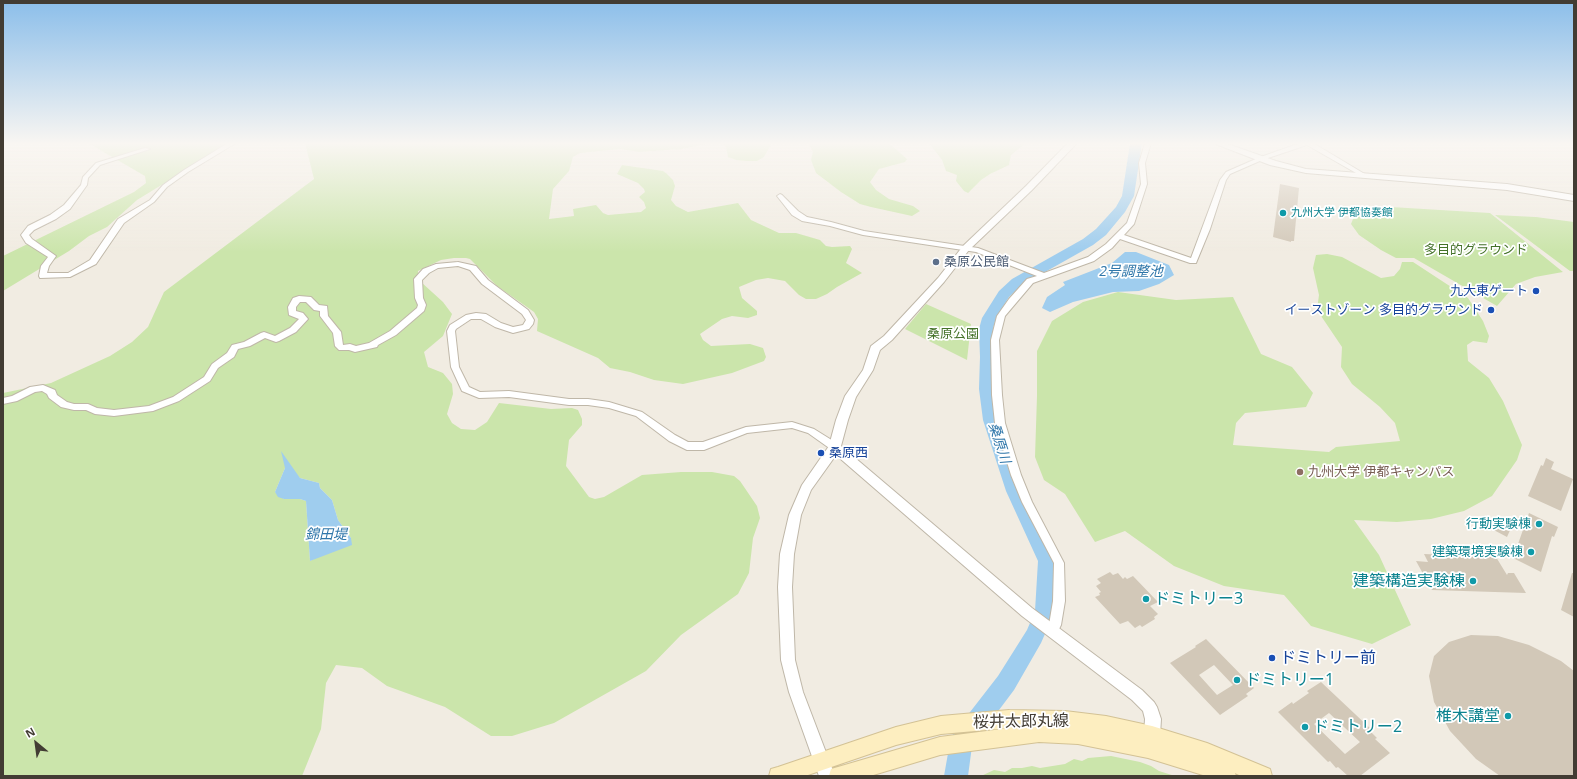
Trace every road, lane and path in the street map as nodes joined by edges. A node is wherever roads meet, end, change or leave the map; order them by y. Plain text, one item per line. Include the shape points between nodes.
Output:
1 (85, 179) edge
2 (174, 179) edge
3 (1037, 179) edge
4 (1144, 179) edge
5 (1225, 179) edge
6 (1408, 179) edge
7 (780, 196) dead end
8 (1574, 198) edge
9 (1119, 236) junction
10 (966, 248) junction
11 (1041, 275) junction
12 (3, 401) edge
13 (835, 447) junction
14 (1049, 629) junction
15 (1152, 735) junction
16 (824, 768) edge
17 (778, 776) edge
18 (838, 776) edge
19 (1227, 776) edge
20 (1263, 776) edge

1 - 2 street via 77,196 67,207 31,228 25,235 28,241 52,256 45,266 43,276 70,275 93,262 121,221 152,200
3 - 10 street
4 - 9 street via 1142,193 1130,224
5 - 9 street via 1193,261
6 - 8 street via 1506,187
7 - 10 street via 804,219 863,233
9 - 11 street via 1091,259
10 - 11 street via 978,250
10 - 13 street via 894,332 875,348 868,370 851,396
11 - 14 street via 1030,281 1001,316 995,340 1000,423 1027,502 1059,563 1059,601 1055,625
12 - 13 street via 14,399 33,389 44,388 64,404 74,407 88,407 95,411 114,413 150,409 176,399 207,379 214,366 231,355 235,347 264,335 276,340 293,330 304,319 292,313 296,300 300,299 308,299 317,308 324,308 324,316 337,332 339,346 342,348 350,347 355,350 374,346 373,344 393,333 421,309 418,279 426,271 436,266 458,264 473,268 485,282 525,312 530,320 526,327 513,330 483,316 469,317 453,327 451,331 455,367 465,389 479,395 509,394 609,405 639,414 687,446 704,446 746,430 792,425 810,431
13 - 14 street
13 - 16 street via 806,488 795,515 787,554 785,587 788,660 796,692
14 - 15 street via 1137,695 1149,707 1153,719
15 - 16 main road, 桜井太郎丸線 via 1106,725 1065,720 1009,719 941,724 896,736
15 - 20 main road, 桜井太郎丸線 via 1201,749
16 - 17 main road, 桜井太郎丸線
18 - 19 main road, 桜井太郎丸線 via 940,746 1039,733 1078,736 1148,749 1210,768

